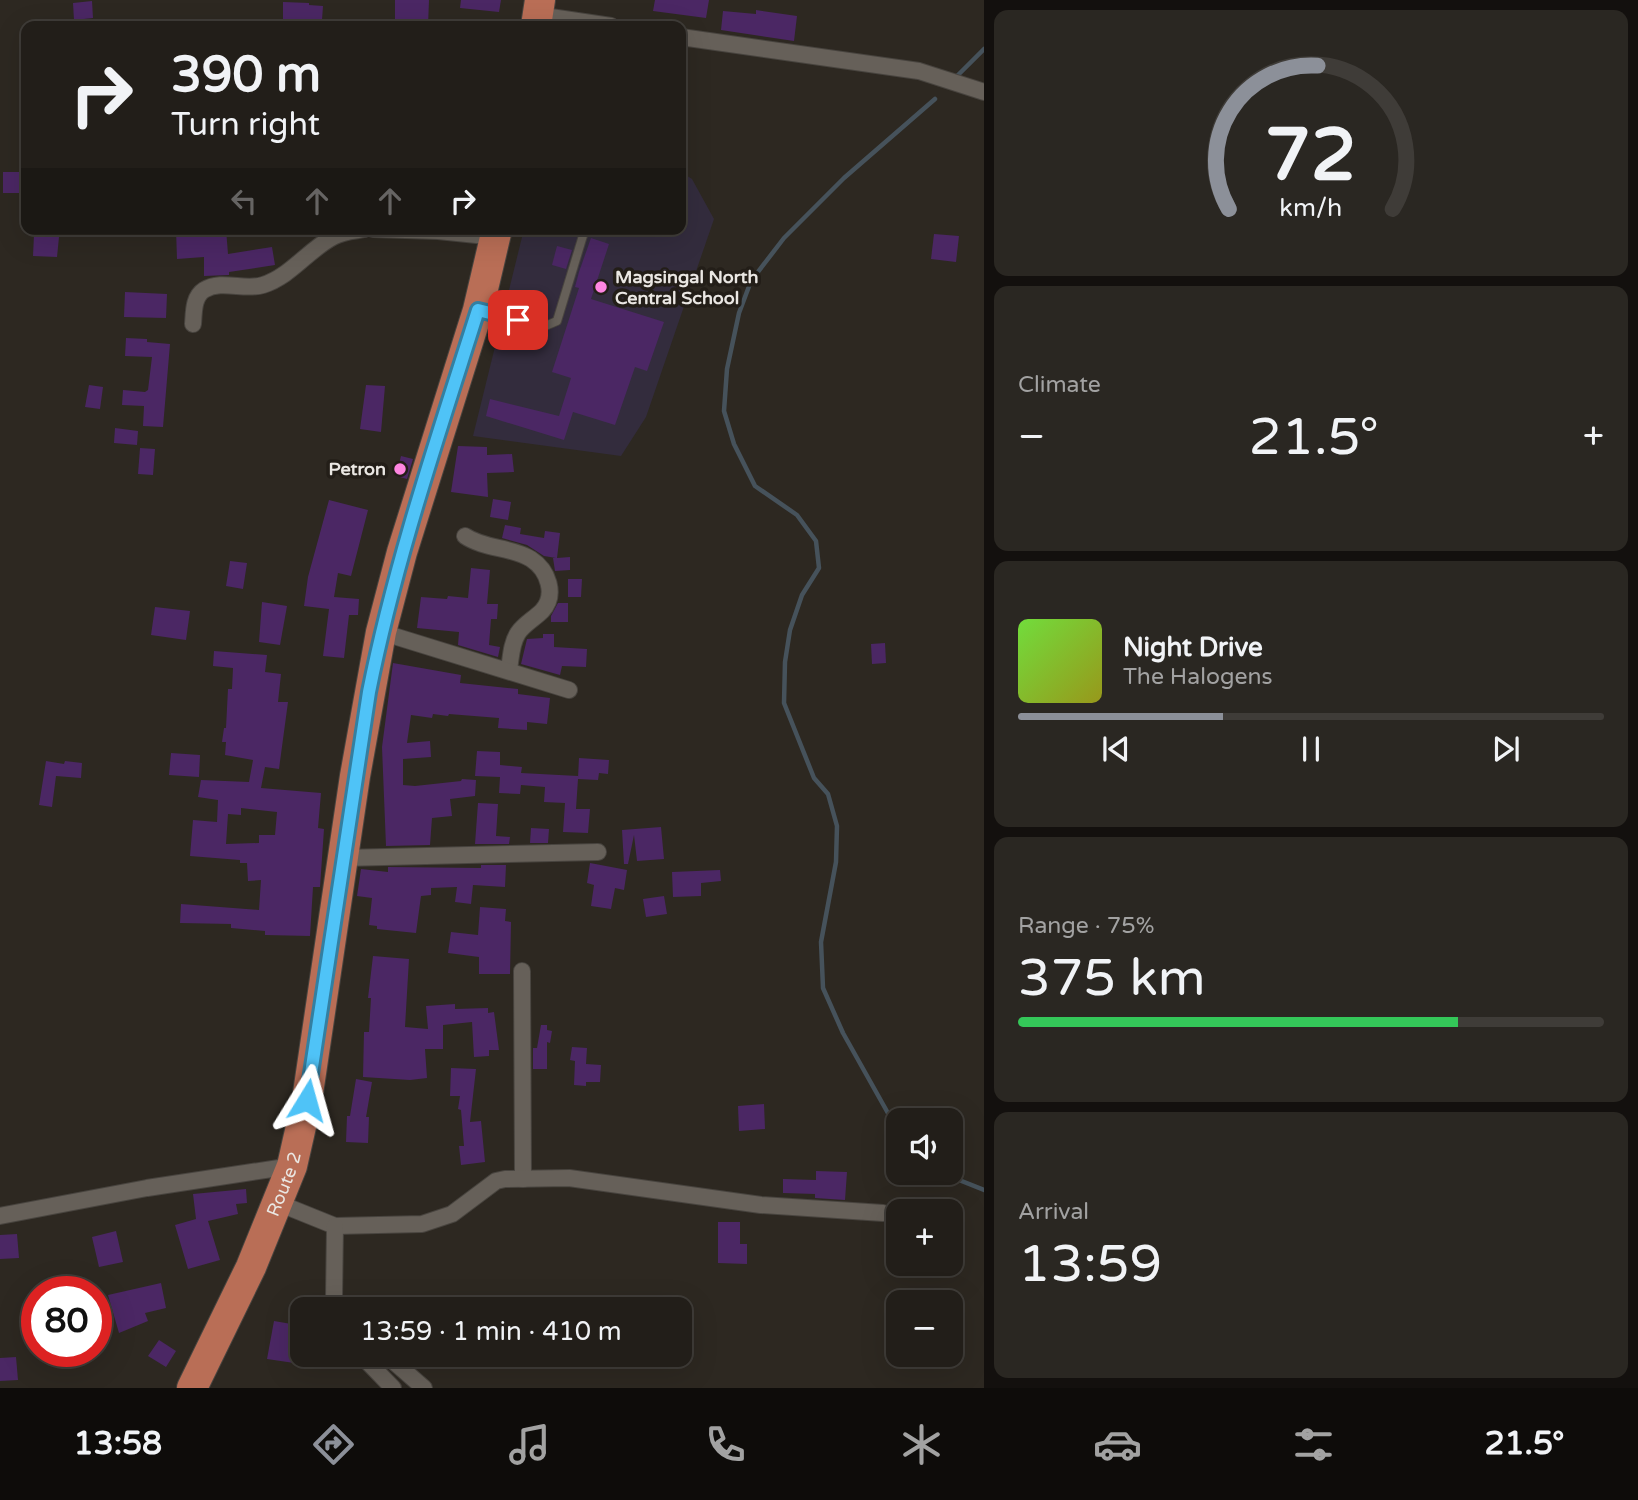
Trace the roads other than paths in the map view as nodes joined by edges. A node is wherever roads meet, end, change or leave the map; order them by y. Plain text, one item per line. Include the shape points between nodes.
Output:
1 (538, 14) edge
2 (581, 21) edge
3 (686, 38) edge
4 (984, 92) edge
5 (336, 235) edge
6 (496, 235) edge
7 (583, 235) edge
8 (478, 310) junction
9 (193, 324) dead end
10 (465, 536) dead end
11 (381, 632) junction
12 (509, 670) junction
13 (569, 690) dead end
14 (598, 852) dead end
15 (343, 858) junction
16 (522, 971) dead end
17 (292, 1166) junction
18 (523, 1179) junction
19 (278, 1203) junction
20 (884, 1213) dead end
21 (0, 1216) edge
22 (335, 1226) junction
23 (338, 1297) edge
24 (373, 1367) edge
25 (400, 1367) edge
26 (192, 1388) edge
27 (393, 1388) edge
28 (424, 1388) edge

1 - 2 street
3 - 4 street via 919,71
5 - 9 street via 265,285 203,290 197,297
6 - 8 highway, Route 2
7 - 8 lane via 560,317 554,324 543,327
8 - 11 highway, Route 2
10 - 12 street via 528,557 548,580 549,598 542,611 519,631
11 - 12 street
11 - 15 highway, Route 2
12 - 13 street
14 - 15 street
15 - 17 highway, Route 2 via 307,1100
16 - 18 street
17 - 19 highway, Route 2
17 - 21 street
18 - 20 street via 569,1178 761,1205
18 - 22 street via 496,1181 452,1214 422,1224
19 - 22 street
19 - 26 highway, Route 2
22 - 23 street
24 - 27 street
25 - 28 street

